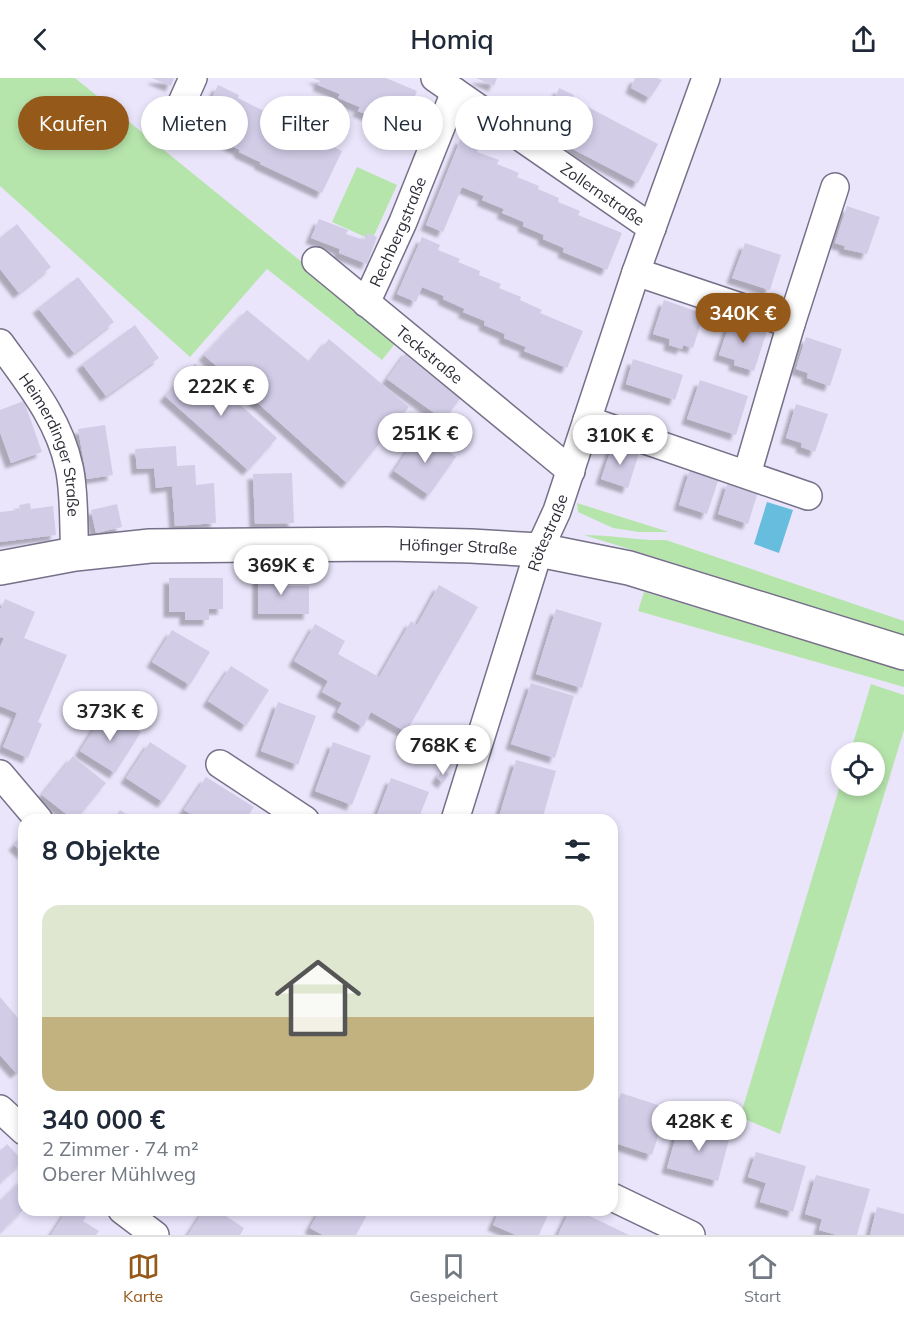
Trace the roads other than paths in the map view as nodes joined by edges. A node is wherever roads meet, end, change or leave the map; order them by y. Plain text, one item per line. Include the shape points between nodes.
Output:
1 (193, 78) edge
2 (706, 78) edge
3 (445, 85) edge
4 (185, 96) edge
5 (835, 188) dead end
6 (652, 228) junction
7 (316, 261) dead end
8 (636, 272) junction
9 (366, 303) junction
10 (791, 324) junction
11 (0, 344) edge
12 (588, 420) junction
13 (571, 471) junction
14 (747, 474) junction
15 (808, 496) dead end
16 (539, 550) junction
17 (75, 554) junction
18 (0, 568) edge
19 (904, 653) edge
20 (220, 764) dead end
21 (0, 774) edge
22 (34, 814) edge
23 (296, 814) edge
24 (457, 814) edge
25 (0, 1109) edge
26 (18, 1126) edge
27 (618, 1200) edge
28 (130, 1216) edge
29 (155, 1235) edge
30 (691, 1235) edge

1 - 4 street
2 - 6 street, Rötestraße
3 - 6 street, Zollernstraße
3 - 9 street, Rechbergstraße via 414,194
5 - 10 street
6 - 8 street, Rötestraße
7 - 9 street, Teckstraße
8 - 10 street
8 - 12 street, Rötestraße
9 - 13 street, Teckstraße
10 - 14 street
11 - 17 street, Heimerdinger Straße via 36,391 57,427 70,468
12 - 13 street, Rötestraße
12 - 14 street
13 - 16 street, Rötestraße
14 - 15 street
16 - 17 street, Höfinger Straße via 459,545 288,544 150,546
16 - 19 street, Höfinger Straße via 629,568
16 - 24 street, Rötestraße
17 - 18 street, Höfinger Straße
20 - 23 street
21 - 22 street
25 - 26 street
27 - 30 street
28 - 29 street

